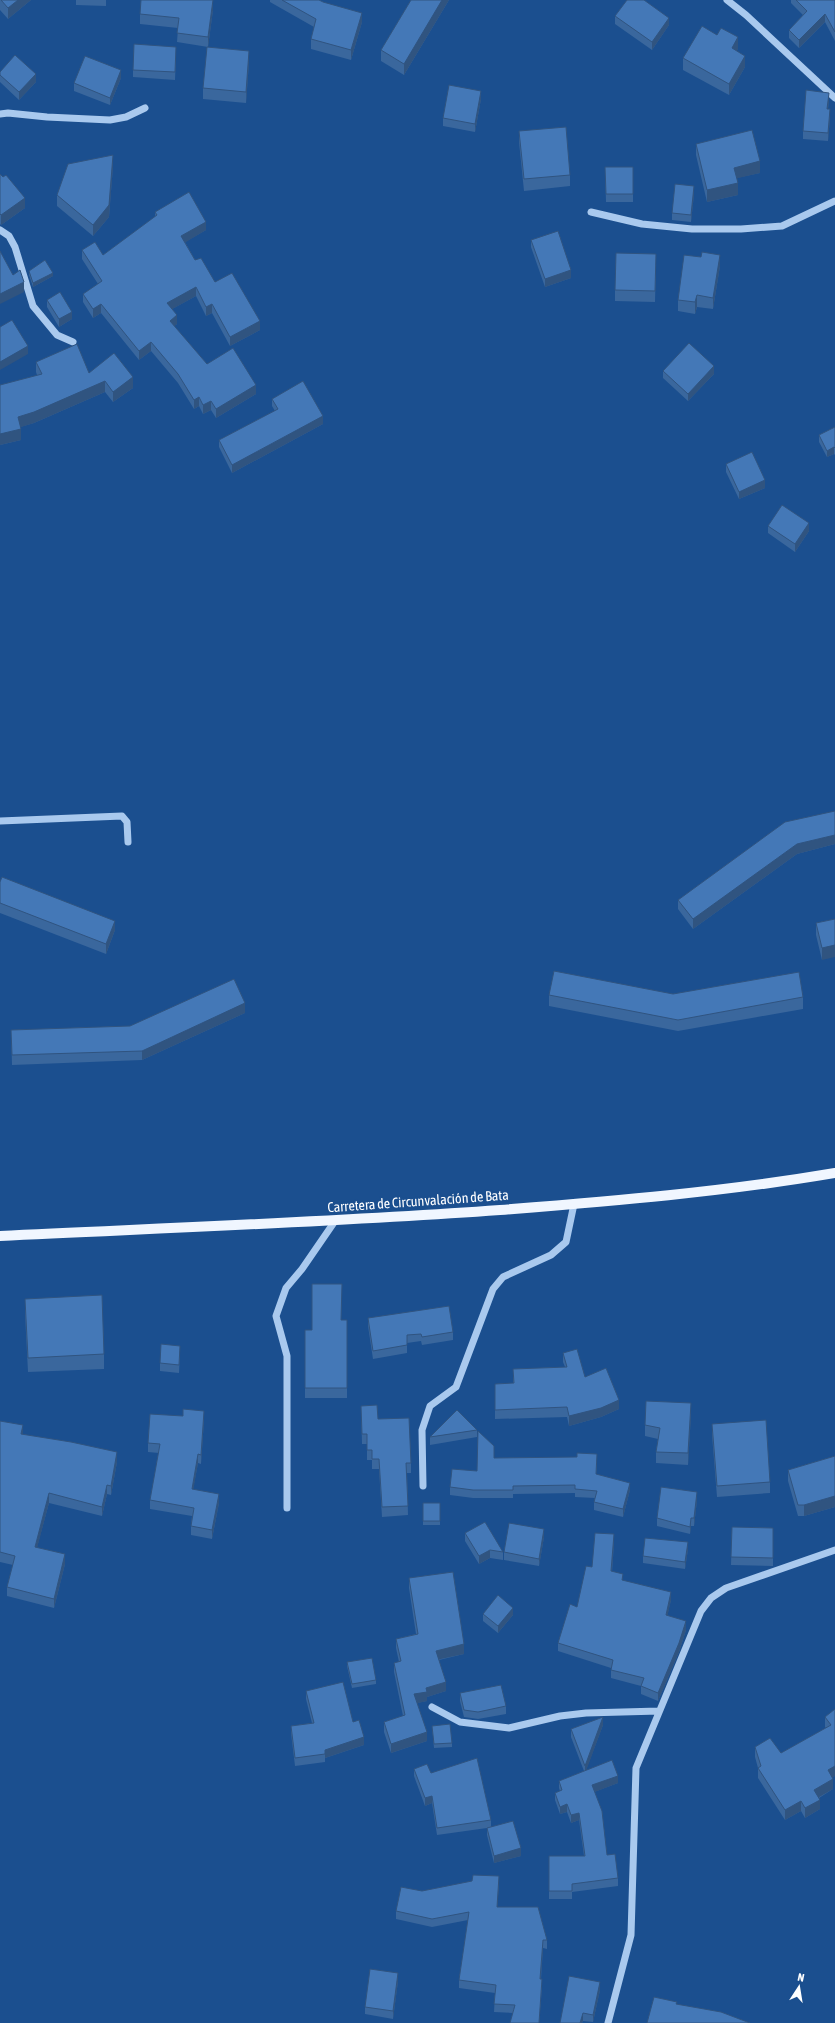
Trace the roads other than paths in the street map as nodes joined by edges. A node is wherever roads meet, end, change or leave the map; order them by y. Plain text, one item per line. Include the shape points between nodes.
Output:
1 (726, 0) edge
2 (835, 98) edge
3 (145, 108) dead end
4 (0, 114) edge
5 (835, 201) edge
6 (591, 212) dead end
7 (0, 230) edge
8 (73, 342) dead end
9 (0, 821) edge
10 (128, 842) dead end
11 (835, 1173) edge
12 (574, 1204) junction
13 (334, 1221) junction
14 (0, 1236) edge
15 (423, 1486) dead end
16 (287, 1508) dead end
17 (835, 1550) edge
18 (432, 1707) dead end
19 (659, 1712) junction
20 (608, 2023) edge

1 - 2 street via 746,15
3 - 4 street via 126,117 110,120
5 - 6 street via 782,226 741,229 692,230 642,224
7 - 8 street via 9,236 15,247 33,306 57,335
9 - 10 street via 122,816 127,822
11 - 12 main road, Carretera de Circunvalación de Bata via 723,1191
12 - 13 main road, Carretera de Circunvalación de Bata
12 - 15 street via 566,1242 551,1255 503,1277 493,1289 456,1387 430,1406 422,1430
13 - 14 main road, Carretera de Circunvalación de Bata
13 - 16 street via 286,1288 276,1316 287,1356
17 - 19 street via 726,1588 711,1598 701,1612
18 - 19 street via 460,1722 509,1728 560,1716 586,1713
19 - 20 street via 636,1768 631,1935

